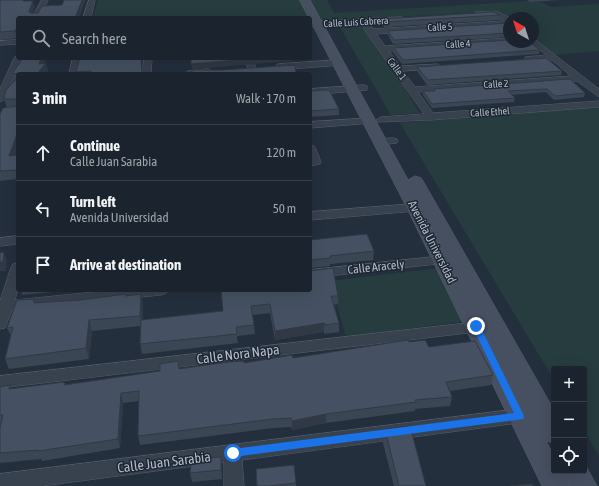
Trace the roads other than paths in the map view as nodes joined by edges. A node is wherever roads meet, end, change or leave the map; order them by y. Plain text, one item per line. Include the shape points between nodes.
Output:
1 (45, 0) edge
2 (92, 0) edge
3 (304, 0) edge
4 (316, 0) edge
5 (470, 15) edge
6 (37, 16) edge
7 (88, 16) edge
8 (503, 17) edge
9 (409, 19) edge
10 (363, 22) junction
11 (503, 22) edge
12 (319, 24) edge
13 (370, 32) junction
14 (503, 40) edge
15 (16, 42) edge
16 (0, 43) edge
17 (539, 45) edge
18 (383, 49) junction
19 (554, 57) junction
20 (523, 59) edge
21 (17, 60) edge
22 (76, 60) edge
23 (148, 60) edge
24 (250, 60) edge
25 (338, 63) junction
26 (444, 65) edge
27 (397, 69) junction
28 (74, 72) edge
29 (147, 72) edge
30 (579, 78) junction
31 (358, 89) junction
32 (412, 90) junction
33 (312, 92) edge
34 (599, 94) edge
35 (0, 99) edge
36 (599, 104) edge
37 (431, 117) junction
38 (375, 120) junction
39 (312, 125) edge
40 (312, 152) edge
41 (312, 163) edge
42 (422, 207) junction
43 (312, 216) edge
44 (16, 240) edge
45 (0, 242) edge
46 (441, 260) junction
47 (16, 274) edge
48 (312, 274) edge
49 (142, 292) edge
50 (6, 306) junction
51 (0, 324) edge
52 (476, 326) junction
53 (0, 382) edge
54 (543, 412) junction
55 (520, 416) junction
56 (551, 427) edge
57 (233, 453) junction
58 (577, 474) edge
59 (0, 483) edge
60 (234, 486) edge
61 (556, 486) edge
62 (584, 486) edge

1 - 6 street
2 - 7 street
3 - 12 main road, Avenida Universidad
4 - 12 main road, Avenida Universidad
5 - 8 street via 499,14
9 - 10 street, Calle Luis Cabrera
10 - 12 street, Calle Luis Cabrera
10 - 13 street, Calle 1
11 - 13 street, Calle 5
12 - 25 main road, Avenida Universidad
12 - 31 main road, Avenida Universidad
13 - 18 street, Calle 1
14 - 18 street, Calle 4
15 - 16 street
17 - 19 street
18 - 27 street, Calle 1
19 - 20 street
19 - 30 street
21 - 35 street
22 - 28 street
23 - 29 street
24 - 25 street via 256,69
25 - 31 main road, Avenida Universidad
26 - 27 street
27 - 32 street, Calle 1
30 - 32 street, Calle 2
30 - 34 street
31 - 33 street
31 - 38 main road, Avenida Universidad
32 - 37 street, Calle 1
36 - 37 street, Calle Ethel
37 - 38 street, Calle Ethel
38 - 39 street, Calle Ethel
38 - 42 main road, Avenida Universidad
40 - 41 street via 316,162
42 - 43 street
42 - 46 main road, Avenida Universidad
42 - 54 main road, Avenida Universidad
44 - 45 street
46 - 48 street, Calle Aracely
46 - 52 main road, Avenida Universidad
47 - 50 street
49 - 50 street
50 - 51 street
52 - 53 street, Calle Nora Napa
52 - 55 main road, Avenida Universidad
54 - 55 street, Calle Juan Sarabia
54 - 56 main road, Avenida Universidad
55 - 57 street, Calle Juan Sarabia
55 - 61 main road, Avenida Universidad
57 - 59 street, Calle Juan Sarabia
57 - 60 street
58 - 62 main road

